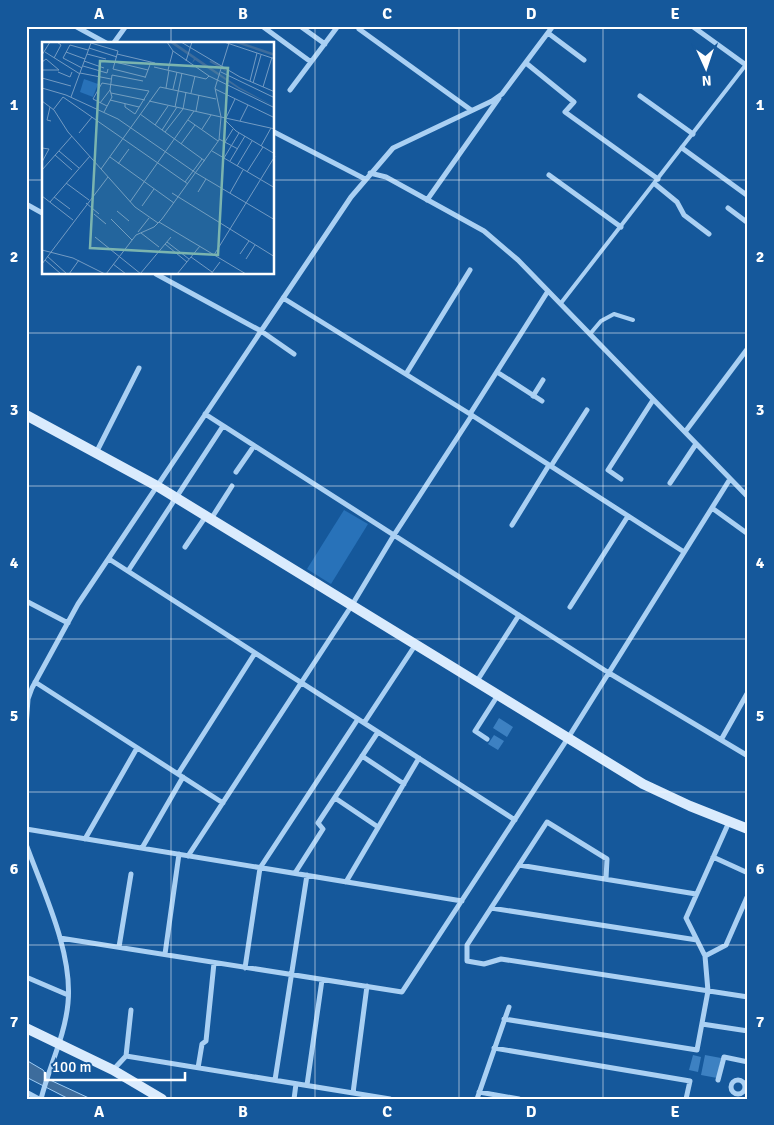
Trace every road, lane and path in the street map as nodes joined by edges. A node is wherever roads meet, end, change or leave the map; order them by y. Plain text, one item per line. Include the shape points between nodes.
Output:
1 (76, 26) edge
2 (126, 26) edge
3 (262, 26) edge
4 (300, 26) edge
5 (338, 26) edge
6 (553, 26) edge
7 (692, 26) edge
8 (359, 29) dead end
9 (548, 33) junction
10 (104, 42) edge
11 (114, 42) edge
12 (325, 44) junction
13 (584, 60) dead end
14 (311, 62) junction
15 (526, 62) junction
16 (747, 63) edge
17 (290, 90) dead end
18 (502, 94) junction
19 (640, 96) dead end
20 (471, 110) junction
21 (275, 133) edge
22 (693, 134) junction
23 (682, 148) junction
24 (370, 173) junction
25 (549, 175) dead end
26 (366, 179) junction
27 (656, 182) junction
28 (748, 196) edge
29 (427, 200) junction
30 (26, 204) edge
31 (728, 208) dead end
32 (42, 213) edge
33 (747, 221) edge
34 (620, 228) junction
35 (709, 234) dead end
36 (470, 270) dead end
37 (158, 275) edge
38 (548, 291) junction
39 (283, 298) junction
40 (561, 303) junction
41 (633, 320) dead end
42 (261, 330) junction
43 (590, 334) junction
44 (748, 348) edge
45 (294, 354) dead end
46 (139, 368) dead end
47 (497, 372) junction
48 (406, 374) junction
49 (543, 380) dead end
50 (533, 396) junction
51 (653, 400) junction
52 (542, 402) dead end
53 (587, 410) dead end
54 (204, 414) junction
55 (471, 414) junction
56 (26, 416) edge
57 (223, 426) junction
58 (685, 432) junction
59 (696, 444) junction
60 (254, 446) junction
61 (96, 453) junction
62 (550, 466) junction
63 (236, 472) dead end
64 (620, 479) dead end
65 (730, 479) junction
66 (670, 483) dead end
67 (157, 486) junction
68 (232, 486) dead end
69 (176, 497) junction
70 (748, 497) edge
71 (712, 508) junction
72 (628, 516) junction
73 (209, 517) junction
74 (512, 525) dead end
75 (748, 534) edge
76 (394, 535) junction
77 (185, 547) dead end
78 (684, 552) junction
79 (108, 559) junction
80 (128, 571) junction
81 (26, 601) edge
82 (352, 605) junction
83 (570, 607) dead end
84 (519, 616) junction
85 (68, 623) junction
86 (416, 644) junction
87 (255, 653) junction
88 (609, 673) junction
89 (477, 681) junction
90 (35, 682) junction
91 (301, 682) junction
92 (748, 692) edge
93 (498, 695) junction
94 (27, 698) edge
95 (358, 719) junction
96 (364, 723) junction
97 (26, 727) edge
98 (378, 732) junction
99 (568, 738) junction
100 (487, 739) dead end
101 (721, 740) junction
102 (137, 748) junction
103 (362, 756) junction
104 (748, 756) edge
105 (419, 758) junction
106 (181, 776) junction
107 (404, 784) junction
108 (334, 798) junction
109 (223, 803) junction
110 (515, 820) junction
111 (729, 822) junction
112 (378, 827) junction
113 (26, 829) edge
114 (748, 829) edge
115 (85, 839) junction
116 (26, 844) edge
117 (142, 848) junction
118 (179, 854) junction
119 (188, 856) junction
120 (713, 857) junction
121 (519, 865) junction
122 (260, 868) junction
123 (295, 873) junction
124 (748, 873) edge
125 (131, 874) dead end
126 (307, 875) junction
127 (606, 879) junction
128 (346, 882) junction
129 (696, 894) junction
130 (748, 895) edge
131 (462, 901) junction
132 (491, 908) junction
133 (60, 938) junction
134 (698, 940) junction
135 (119, 947) junction
136 (165, 954) junction
137 (705, 956) junction
138 (214, 963) junction
139 (245, 968) junction
140 (292, 975) junction
141 (26, 977) edge
142 (322, 980) junction
143 (367, 986) junction
144 (708, 991) junction
145 (68, 995) junction
146 (748, 997) edge
147 (509, 1007) dead end
148 (131, 1010) dead end
149 (504, 1019) junction
150 (702, 1024) junction
151 (26, 1028) edge
152 (748, 1031) edge
153 (58, 1044) junction
154 (494, 1048) junction
155 (126, 1056) junction
156 (748, 1062) edge
157 (198, 1068) junction
158 (113, 1070) junction
159 (275, 1080) junction
160 (718, 1080) dead end
161 (296, 1084) junction
162 (306, 1085) junction
163 (26, 1092) edge
164 (479, 1092) junction
165 (357, 1095) edge
166 (40, 1099) edge
167 (162, 1099) edge
168 (294, 1099) edge
169 (390, 1099) edge
170 (477, 1099) edge
171 (519, 1099) edge
172 (686, 1099) edge

1 - 10 street
2 - 11 street
3 - 14 street
4 - 12 street
5 - 12 street
6 - 9 street
7 - 16 street
8 - 20 street
9 - 13 street
9 - 15 street
12 - 14 street
14 - 17 street
15 - 18 street
15 - 27 street via 574,102 565,112
16 - 22 lane
18 - 20 street
18 - 29 street
19 - 22 street
20 - 24 street via 394,148
21 - 26 street
22 - 23 lane
23 - 27 lane
23 - 28 street
24 - 26 street
24 - 29 street via 386,177
25 - 34 street
26 - 39 street
27 - 34 lane
27 - 35 street via 677,202 684,215
29 - 38 street via 484,231
30 - 32 street
31 - 33 street
34 - 40 lane
36 - 48 street
37 - 42 street
38 - 40 street
38 - 47 street
39 - 42 street
39 - 48 street
40 - 43 street
41 - 43 lane via 614,314 601,321
42 - 45 street
42 - 54 street
43 - 51 street
44 - 58 street
46 - 61 street
47 - 50 street
47 - 55 street
48 - 55 street
49 - 50 street
50 - 52 street
51 - 58 street
51 - 64 street via 608,470
53 - 62 street
54 - 57 street
54 - 67 street
55 - 62 street
55 - 76 street
56 - 61 street
57 - 60 street
57 - 69 street
58 - 59 street
59 - 65 street
59 - 66 street
60 - 63 street
60 - 76 street
61 - 67 street
62 - 72 street
62 - 74 street
65 - 70 street
65 - 71 street
67 - 69 street
67 - 79 street
68 - 73 street
69 - 73 street
69 - 80 street
71 - 75 street
71 - 78 street
72 - 78 street
72 - 83 street
73 - 77 street
73 - 82 street
76 - 82 street
76 - 84 street
78 - 88 street
79 - 80 street
79 - 85 street
80 - 87 street
81 - 85 street
82 - 86 street
82 - 91 street
84 - 88 street
84 - 89 street
85 - 90 street
86 - 89 street
86 - 96 street
87 - 91 street
87 - 106 street
88 - 99 street
88 - 101 street
89 - 93 street
90 - 94 street
90 - 102 street
91 - 95 street
91 - 109 street
92 - 101 street
93 - 99 street
93 - 100 street via 475,731
94 - 97 street
95 - 96 street
95 - 122 street
96 - 98 street
98 - 103 street
98 - 105 street
99 - 110 street
99 - 111 street via 644,784
101 - 104 street
102 - 106 street
102 - 115 street
103 - 107 street
103 - 108 street
105 - 107 street
105 - 110 street
106 - 109 street
106 - 117 street
107 - 112 street
108 - 112 street
108 - 123 street via 318,823 323,829
109 - 119 street
110 - 131 street
111 - 114 street
111 - 120 street
112 - 128 street
113 - 115 street
115 - 117 street
116 - 133 street
117 - 118 street
118 - 119 street
118 - 136 street
119 - 122 street
120 - 124 street
120 - 129 street
121 - 127 street
121 - 127 street via 547,822 607,859
121 - 132 street
122 - 123 street
122 - 139 street
123 - 126 street
125 - 135 street
126 - 128 street
126 - 140 street
127 - 129 street
128 - 131 street
129 - 134 street via 686,918
130 - 137 street via 726,945
131 - 143 street via 402,992
132 - 134 street
132 - 144 street via 467,945 467,961 484,964 501,959
133 - 135 street
133 - 145 street
134 - 137 street
135 - 136 street
136 - 138 street
137 - 144 street
138 - 139 street
138 - 157 street via 206,1041 202,1044
139 - 140 street
140 - 142 street
140 - 159 street
141 - 145 street
142 - 143 street
142 - 162 street
143 - 165 street
144 - 146 street
144 - 150 street
145 - 153 street
147 - 149 street
148 - 155 street
149 - 150 street via 697,1050
149 - 154 street
150 - 152 street
151 - 153 street
153 - 158 street
153 - 166 street
154 - 164 street
154 - 172 street via 690,1081
155 - 157 street
155 - 158 street
156 - 160 street via 724,1057
157 - 159 street
158 - 167 street
159 - 161 street
161 - 162 street
161 - 168 street
162 - 165 street
163 - 166 street
164 - 170 street
164 - 171 street
165 - 169 street

